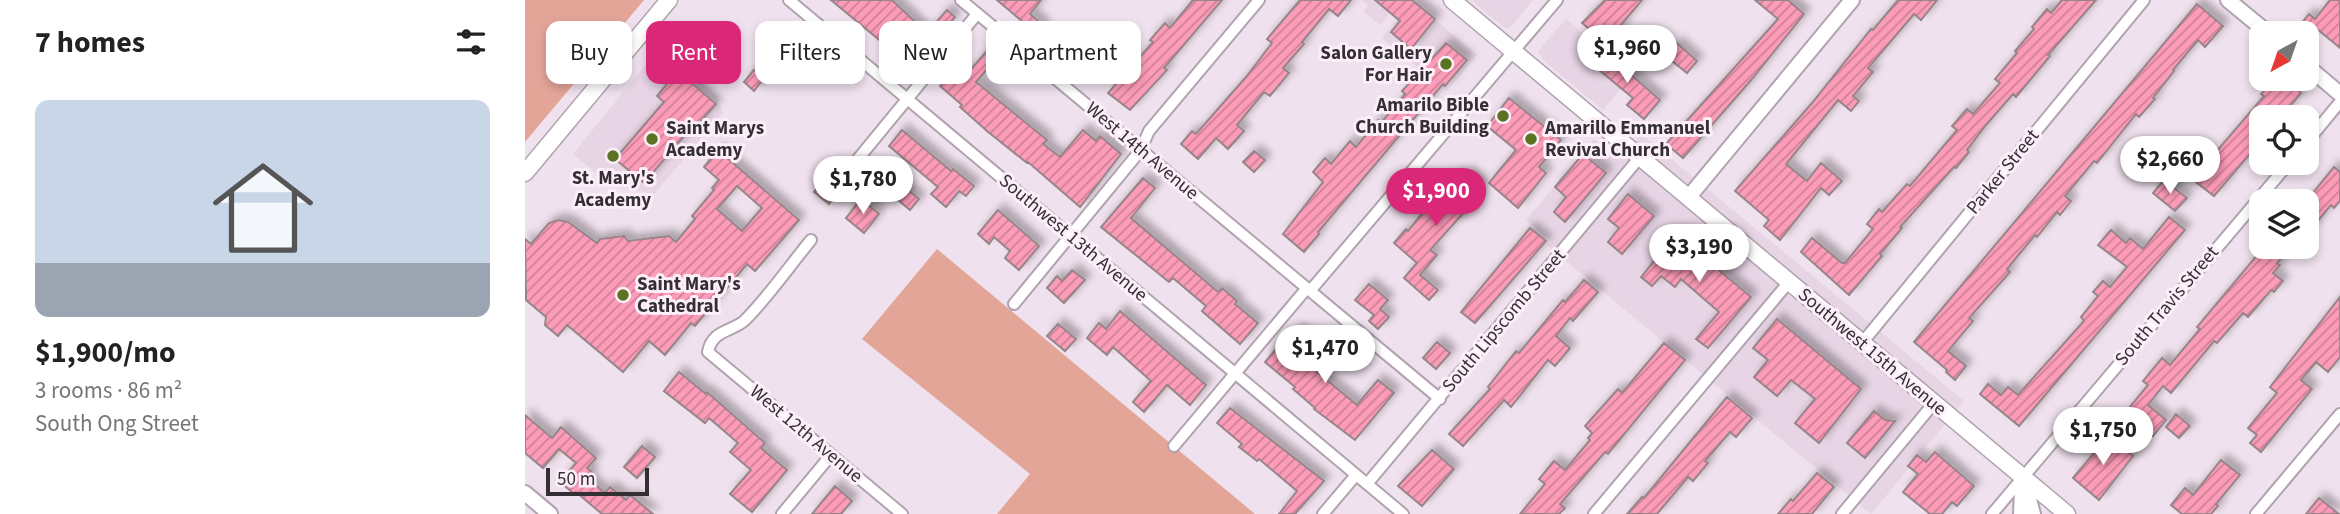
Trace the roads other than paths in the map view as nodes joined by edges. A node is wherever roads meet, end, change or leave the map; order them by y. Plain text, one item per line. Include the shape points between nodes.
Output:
1 (669, 0) edge
2 (789, 0) edge
3 (1259, 0) edge
4 (1452, 0) edge
5 (1557, 0) edge
6 (2144, 0) edge
7 (2228, 0) edge
8 (963, 1) edge
9 (1843, 3) edge
10 (977, 14) junction
11 (2253, 21) edge
12 (1513, 52) junction
13 (2319, 76) edge
14 (2340, 94) edge
15 (908, 98) junction
16 (2340, 102) edge
17 (2319, 127) edge
18 (1140, 151) junction
19 (1640, 158) junction
20 (849, 170) dead end
21 (525, 173) edge
22 (2279, 175) edge
23 (1688, 198) junction
24 (1071, 236) junction
25 (811, 240) dead end
26 (1789, 282) junction
27 (1308, 289) junction
28 (1014, 304) dead end
29 (1862, 343) junction
30 (1235, 373) junction
31 (1440, 399) junction
32 (1934, 403) junction
33 (2340, 414) edge
34 (1174, 446) dead end
35 (831, 455) junction
36 (1356, 475) junction
37 (2023, 477) junction
38 (1367, 484) junction
39 (525, 493) edge
40 (550, 514) edge
41 (782, 514) edge
42 (902, 514) edge
43 (1323, 514) edge
44 (1403, 514) edge
45 (1594, 514) edge
46 (1842, 514) edge
47 (1992, 514) edge
48 (2021, 514) edge
49 (2033, 514) edge
50 (2067, 514) edge
51 (2256, 514) edge

1 - 21 main road
2 - 15 street, Southwest 13th Avenue
3 - 18 street via 1149,131
4 - 12 main road, Southwest 15th Avenue
5 - 12 street
6 - 29 street, Parker Street
7 - 11 street
8 - 10 street, West 14th Avenue
9 - 23 street
10 - 15 street
10 - 18 street, West 14th Avenue
12 - 19 main road, Southwest 15th Avenue
12 - 27 street
13 - 14 street
15 - 20 street
15 - 24 street, Southwest 13th Avenue
16 - 17 street
18 - 24 street
18 - 27 street, West 14th Avenue
19 - 23 main road, Southwest 15th Avenue
19 - 31 street, South Lipscomb Street
22 - 37 street, South Travis Street
23 - 26 main road, Southwest 15th Avenue
24 - 28 street
24 - 30 street, Southwest 13th Avenue
25 - 35 street, West 12th Avenue via 744,320 720,333 708,348
26 - 29 main road, Southwest 15th Avenue
26 - 45 street
27 - 30 street
27 - 31 street, West 14th Avenue
29 - 32 main road, Southwest 15th Avenue
30 - 34 street
30 - 36 street, Southwest 13th Avenue
31 - 38 street, South Lipscomb Street
32 - 37 main road, Southwest 15th Avenue
32 - 46 street
33 - 51 street
35 - 41 street
35 - 42 street, West 12th Avenue
36 - 38 street, Southwest 13th Avenue
36 - 43 street
37 - 47 street, South Travis Street
37 - 48 street
37 - 49 street
37 - 50 main road, Southwest 15th Avenue
38 - 44 street, Southwest 13th Avenue
39 - 40 street

